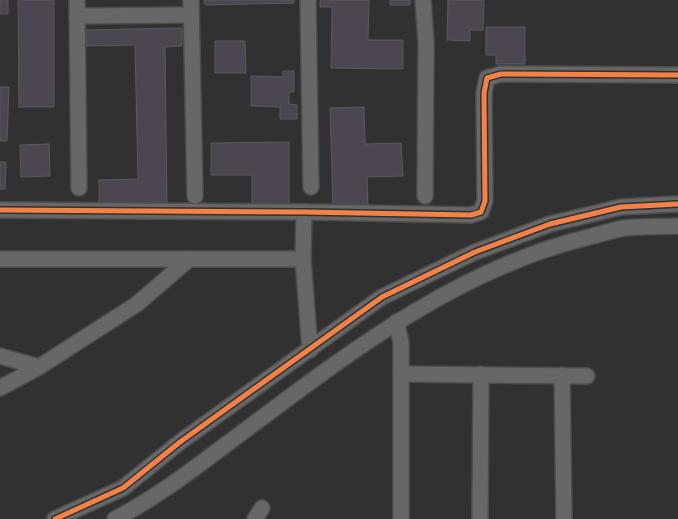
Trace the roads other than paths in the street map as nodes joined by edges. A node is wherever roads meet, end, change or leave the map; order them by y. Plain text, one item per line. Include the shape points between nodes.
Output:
1 (77, 0) edge
2 (308, 0) edge
3 (423, 0) edge
4 (190, 8) edge
5 (77, 16) junction
6 (678, 75) edge
7 (311, 187) dead end
8 (79, 188) dead end
9 (195, 196) dead end
10 (425, 196) dead end
11 (678, 204) edge
12 (0, 210) edge
13 (304, 212) junction
14 (678, 226) edge
15 (0, 259) edge
16 (189, 259) junction
17 (303, 259) junction
18 (396, 322) junction
19 (310, 350) junction
20 (0, 356) edge
21 (39, 366) junction
22 (401, 374) junction
23 (481, 374) junction
24 (562, 375) junction
25 (587, 376) dead end
26 (0, 388) edge
27 (123, 488) junction
28 (136, 508) junction
29 (55, 519) edge
30 (116, 519) edge
31 (401, 519) edge
32 (480, 519) edge
33 (564, 519) edge

1 - 5 street
2 - 7 street
3 - 10 street via 426,42
4 - 5 street
4 - 9 street
5 - 8 street
6 - 13 street via 493,75 484,85 485,201 481,212 471,216
11 - 19 street via 621,207 550,224 475,252 382,297
12 - 13 street
13 - 17 street
14 - 18 street via 624,228 555,245 483,273
15 - 16 street
16 - 17 street
16 - 21 street via 137,304
17 - 19 street
18 - 22 street via 401,342
18 - 28 street
19 - 27 street via 180,442
20 - 21 street
21 - 26 street
22 - 23 street
22 - 31 street
23 - 24 street
23 - 32 street
24 - 25 street
24 - 33 street
27 - 28 street
27 - 29 street
28 - 30 street

